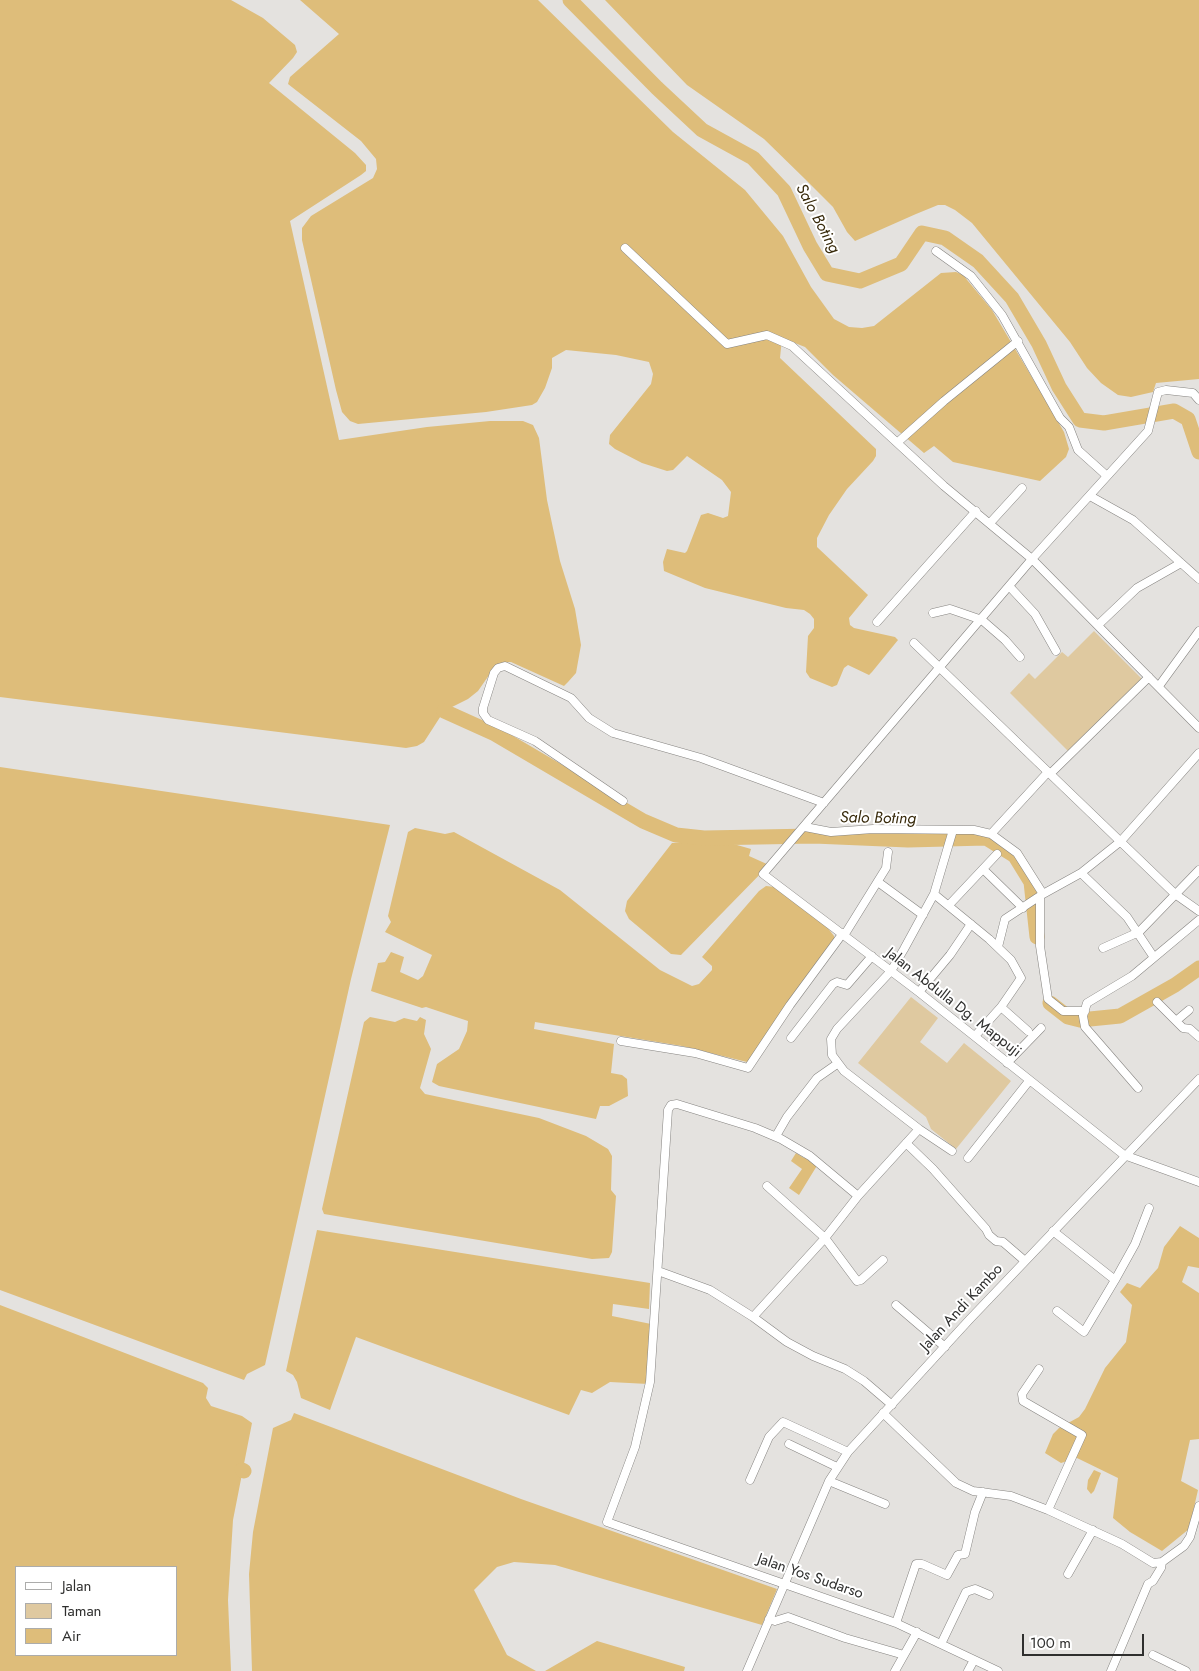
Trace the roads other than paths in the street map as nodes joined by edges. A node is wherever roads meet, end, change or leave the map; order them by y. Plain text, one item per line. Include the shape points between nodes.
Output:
1 (625, 248) dead end
2 (936, 251) dead end
3 (1018, 341) junction
4 (1198, 396) edge
5 (898, 442) junction
6 (1107, 476) junction
7 (1022, 488) dead end
8 (1090, 496) junction
9 (976, 512) junction
10 (990, 523) junction
11 (1032, 559) junction
12 (1181, 562) junction
13 (1199, 579) edge
14 (1010, 586) junction
15 (933, 613) dead end
16 (982, 620) junction
17 (877, 622) dead end
18 (1098, 625) junction
19 (1199, 631) edge
20 (914, 643) dead end
21 (1056, 651) dead end
22 (1020, 657) dead end
23 (940, 667) junction
24 (1149, 677) junction
25 (1159, 686) junction
26 (1199, 728) edge
27 (1199, 753) edge
28 (1049, 773) junction
29 (624, 802) dead end
30 (824, 803) junction
31 (804, 828) junction
32 (952, 832) junction
33 (991, 834) junction
34 (1121, 841) junction
35 (888, 852) dead end
36 (997, 854) dead end
37 (984, 870) junction
38 (1199, 870) edge
39 (1081, 873) junction
40 (878, 882) junction
41 (934, 894) junction
42 (1175, 894) junction
43 (1040, 896) junction
44 (949, 906) junction
45 (1025, 906) junction
46 (1199, 910) edge
47 (923, 915) junction
48 (1199, 920) edge
49 (970, 924) junction
50 (1139, 932) junction
51 (844, 934) junction
52 (998, 946) junction
53 (1104, 948) dead end
54 (872, 956) junction
55 (1153, 956) junction
56 (891, 971) junction
57 (919, 992) junction
58 (1157, 1002) dead end
59 (1001, 1007) junction
60 (1189, 1010) dead end
61 (1084, 1014) junction
62 (1176, 1021) junction
63 (1041, 1028) dead end
64 (1028, 1031) dead end
65 (975, 1036) junction
66 (1199, 1037) edge
67 (791, 1038) dead end
68 (621, 1041) dead end
69 (1007, 1063) junction
70 (837, 1064) junction
71 (1199, 1079) edge
72 (1029, 1081) junction
73 (1138, 1088) dead end
74 (919, 1128) junction
75 (776, 1136) junction
76 (906, 1143) junction
77 (952, 1151) dead end
78 (1124, 1155) junction
79 (968, 1158) dead end
80 (1199, 1182) edge
81 (767, 1186) dead end
82 (858, 1196) junction
83 (1149, 1208) dead end
84 (1053, 1231) junction
85 (825, 1238) junction
86 (883, 1260) dead end
87 (1025, 1261) junction
88 (658, 1271) junction
89 (1115, 1280) junction
90 (896, 1304) dead end
91 (1057, 1311) dead end
92 (753, 1317) junction
93 (945, 1347) junction
94 (1039, 1369) dead end
95 (892, 1405) junction
96 (883, 1414) junction
97 (789, 1444) dead end
98 (848, 1452) junction
99 (837, 1467) junction
100 (750, 1480) dead end
101 (829, 1480) junction
102 (983, 1492) junction
103 (885, 1504) dead end
104 (1199, 1506) edge
105 (1048, 1510) junction
106 (1093, 1530) junction
107 (1190, 1537) junction
108 (1199, 1537) edge
109 (1162, 1562) junction
110 (1068, 1574) dead end
111 (785, 1583) junction
112 (989, 1595) dead end
113 (770, 1619) junction
114 (896, 1623) junction
115 (917, 1632) junction
116 (941, 1644) junction
117 (904, 1654) junction
118 (1153, 1655) dead end
119 (974, 1660) junction
120 (747, 1671) edge
121 (895, 1671) edge
122 (968, 1671) edge
123 (998, 1671) edge
124 (1111, 1671) edge
125 (1186, 1671) edge

1 - 5 street via 727,344 767,335 792,346
2 - 3 street via 976,281
3 - 5 street
3 - 6 street via 1060,418 1069,427 1078,450
4 - 6 street via 1166,390 1158,392 1150,428
5 - 9 street
6 - 8 street
7 - 10 street
8 - 11 street
8 - 12 street via 1133,520
9 - 10 street
9 - 17 street
10 - 11 street
11 - 14 street
11 - 18 street
12 - 13 street
12 - 18 street via 1137,588
14 - 16 street
14 - 21 street via 1035,614
15 - 16 street via 950,609
16 - 22 street
16 - 23 street
18 - 24 street
19 - 25 street
20 - 23 street
23 - 28 street
23 - 30 street
24 - 25 street
24 - 28 street
25 - 26 street
27 - 34 street
28 - 33 street
28 - 34 street
29 - 30 street via 535,742 484,716 483,708 498,668 506,666 571,698 589,718 613,733 701,758
30 - 31 street
31 - 32 street via 831,832 873,829
31 - 51 street, Jalan Abdulla Dg. Mappuji via 764,874
32 - 33 street via 974,830
32 - 41 street
33 - 43 street via 1017,854
34 - 39 street
34 - 42 street
35 - 40 street via 888,861
36 - 37 street
37 - 44 street
37 - 45 street
38 - 42 street
39 - 43 street
39 - 50 street via 1116,904
40 - 47 street
40 - 51 street
41 - 44 street
41 - 47 street
42 - 46 street
42 - 50 street
43 - 45 street
43 - 61 street via 1040,946 1048,999 1063,1011
44 - 49 street
45 - 52 street via 1003,921
47 - 56 street
48 - 55 street
49 - 52 street
49 - 57 street
50 - 53 street
50 - 55 street
51 - 54 street, Jalan Abdulla Dg. Mappuji
51 - 68 street via 785,1012 748,1068 695,1053
52 - 59 street via 1021,978
54 - 56 street, Jalan Abdulla Dg. Mappuji
54 - 67 street via 847,985 833,984
55 - 61 street via 1122,983 1087,1003
56 - 57 street, Jalan Abdulla Dg. Mappuji
56 - 70 street via 831,1039 830,1048
57 - 65 street, Jalan Abdulla Dg. Mappuji
58 - 62 street
59 - 64 street
59 - 65 street
60 - 62 street
61 - 73 street via 1085,1027
62 - 66 street
63 - 69 street
65 - 69 street, Jalan Abdulla Dg. Mappuji
69 - 72 street, Jalan Abdulla Dg. Mappuji
70 - 74 street
70 - 75 street via 817,1078 787,1116
71 - 78 street, Jalan Andi Kambo
72 - 78 street, Jalan Abdulla Dg. Mappuji
72 - 79 street
74 - 76 street
74 - 77 street
75 - 82 street via 810,1156
75 - 88 street via 677,1104 671,1105 668,1110
76 - 82 street
76 - 87 street via 933,1169 989,1235 1003,1242
78 - 80 street, Jalan Abdulla Dg. Mappuji
78 - 84 street, Jalan Andi Kambo
81 - 85 street
82 - 85 street
83 - 89 street via 1135,1244
84 - 87 street, Jalan Andi Kambo
84 - 89 street
85 - 86 street via 858,1281
85 - 92 street
87 - 93 street, Jalan Andi Kambo
88 - 92 street via 710,1290
88 - 111 street, Jalan Yos Sudarso via 650,1382 635,1447 607,1522
89 - 91 street via 1084,1332
90 - 93 street
92 - 95 street via 805,1352 864,1381
93 - 95 street, Jalan Andi Kambo
94 - 105 street via 1022,1394 1023,1401 1082,1435
95 - 96 street, Jalan Andi Kambo
96 - 98 street, Jalan Andi Kambo
96 - 102 street via 952,1480
97 - 99 street
98 - 99 street, Jalan Andi Kambo
98 - 100 street via 783,1422 769,1437
99 - 101 street, Jalan Andi Kambo
101 - 103 street
101 - 111 street, Jalan Andi Kambo
102 - 105 street via 1010,1496
102 - 114 street via 965,1554 958,1555 947,1575 916,1564
104 - 107 street
105 - 106 street
106 - 109 street via 1153,1563
106 - 110 street
107 - 108 street
107 - 109 street via 1184,1546
109 - 124 street via 1153,1581 1148,1584
111 - 113 street, Jalan Andi Kambo
111 - 114 street, Jalan Yos Sudarso
112 - 116 street via 974,1589 966,1592
113 - 117 street via 775,1621 788,1617 845,1638
113 - 120 street, Jalan Andi Kambo
114 - 115 street, Jalan Yos Sudarso
115 - 116 street, Jalan Yos Sudarso
115 - 117 street
116 - 119 street, Jalan Yos Sudarso
117 - 121 street
118 - 125 street
119 - 122 street
119 - 123 street, Jalan Yos Sudarso

